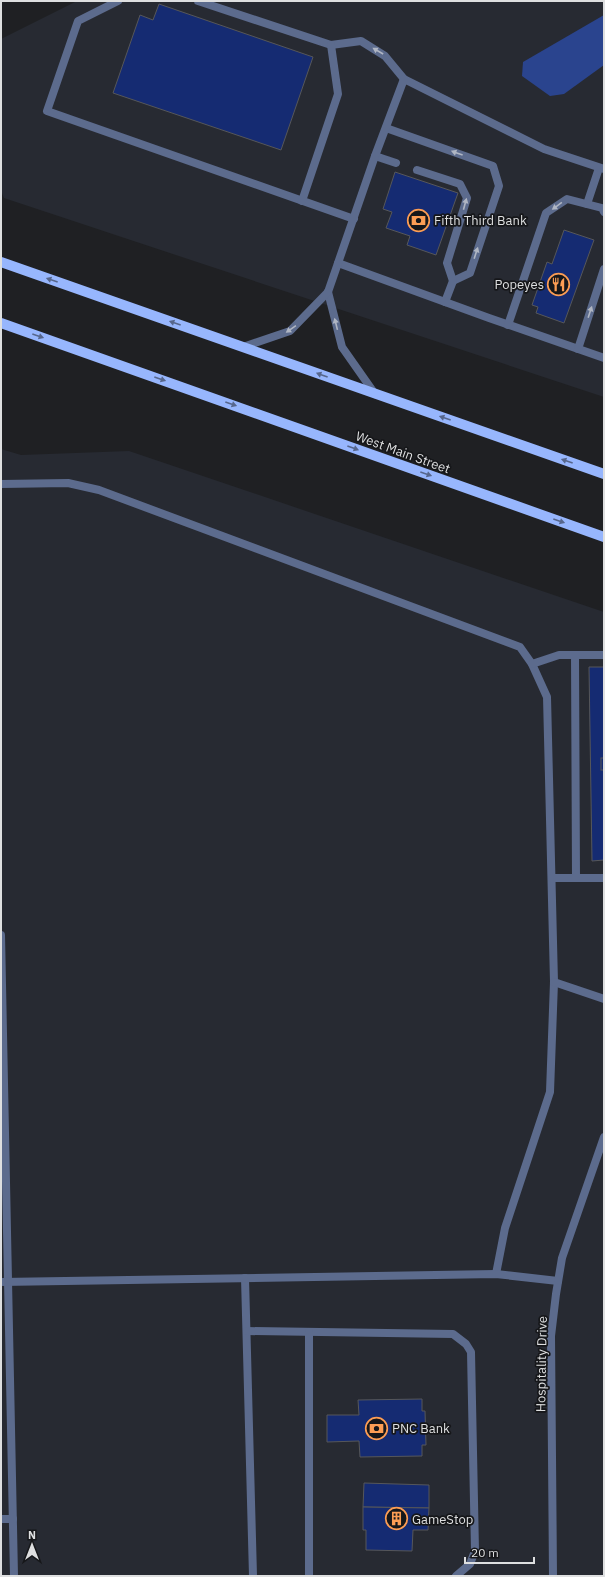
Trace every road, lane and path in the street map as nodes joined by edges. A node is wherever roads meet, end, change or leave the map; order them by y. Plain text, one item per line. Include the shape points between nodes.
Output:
1 (118, 1) edge
2 (198, 1) edge
3 (331, 45) junction
4 (404, 79) junction
5 (386, 128) junction
6 (375, 156) junction
7 (396, 163) dead end
8 (601, 168) edge
9 (417, 170) dead end
10 (302, 201) junction
11 (587, 204) junction
12 (604, 212) edge
13 (354, 219) junction
14 (1, 262) edge
15 (338, 263) junction
16 (604, 269) edge
17 (453, 281) junction
18 (328, 292) junction
19 (445, 302) junction
20 (1, 323) edge
21 (508, 325) junction
22 (243, 347) junction
23 (578, 349) junction
24 (604, 358) edge
25 (375, 394) junction
26 (604, 474) edge
27 (1, 484) edge
28 (604, 537) edge
29 (575, 655) junction
30 (604, 655) edge
31 (532, 664) junction
32 (552, 878) junction
33 (576, 878) junction
34 (604, 878) edge
35 (1, 935) edge
36 (554, 982) junction
37 (604, 999) edge
38 (604, 1137) edge
39 (496, 1274) junction
40 (245, 1278) junction
41 (558, 1281) junction
42 (4, 1282) edge
43 (246, 1331) junction
44 (309, 1332) junction
45 (1, 1519) edge
46 (13, 1519) junction
47 (14, 1576) edge
48 (253, 1576) edge
49 (309, 1576) edge
50 (456, 1576) edge
51 (553, 1576) edge

1 - 10 street via 78,21 47,111
2 - 3 street
4 -> 3 street via 386,56 361,41
3 - 10 street via 338,94
4 - 5 street
4 - 8 street via 544,149
5 - 6 street
17 -> 5 street via 470,273 499,186 493,166
6 - 7 street
6 - 13 street
8 - 11 street
17 -> 9 street via 447,263 467,198 460,184
10 - 13 street
11 - 12 street via 602,208
11 -> 21 street via 567,198 546,214
13 - 15 street
22 -> 14 main road
15 - 18 street
15 - 19 street
23 -> 16 street
17 - 19 street
18 -> 22 street via 290,331
25 -> 18 street via 342,347
19 - 21 street
20 -> 28 main road, West Main Street
21 - 23 street
25 -> 22 main road
23 - 24 street
26 -> 25 main road
27 - 31 street via 68,482 99,490 520,647
29 - 30 street
29 - 31 street via 559,655
29 - 33 street
31 - 32 street via 547,697
32 - 33 street
32 - 36 street
33 - 34 street
35 - 42 street
36 - 37 street
36 - 39 street via 550,1092 505,1228
38 - 41 street, Hospitality Drive via 562,1258
39 - 40 street
39 - 41 street
40 - 42 street
40 - 43 street
41 - 51 street, Hospitality Drive via 551,1336
42 - 46 street
43 - 44 street
43 - 48 street
44 - 49 street
44 - 50 street via 453,1334 466,1344 471,1352 475,1552 470,1564
45 - 46 street
46 - 47 street

